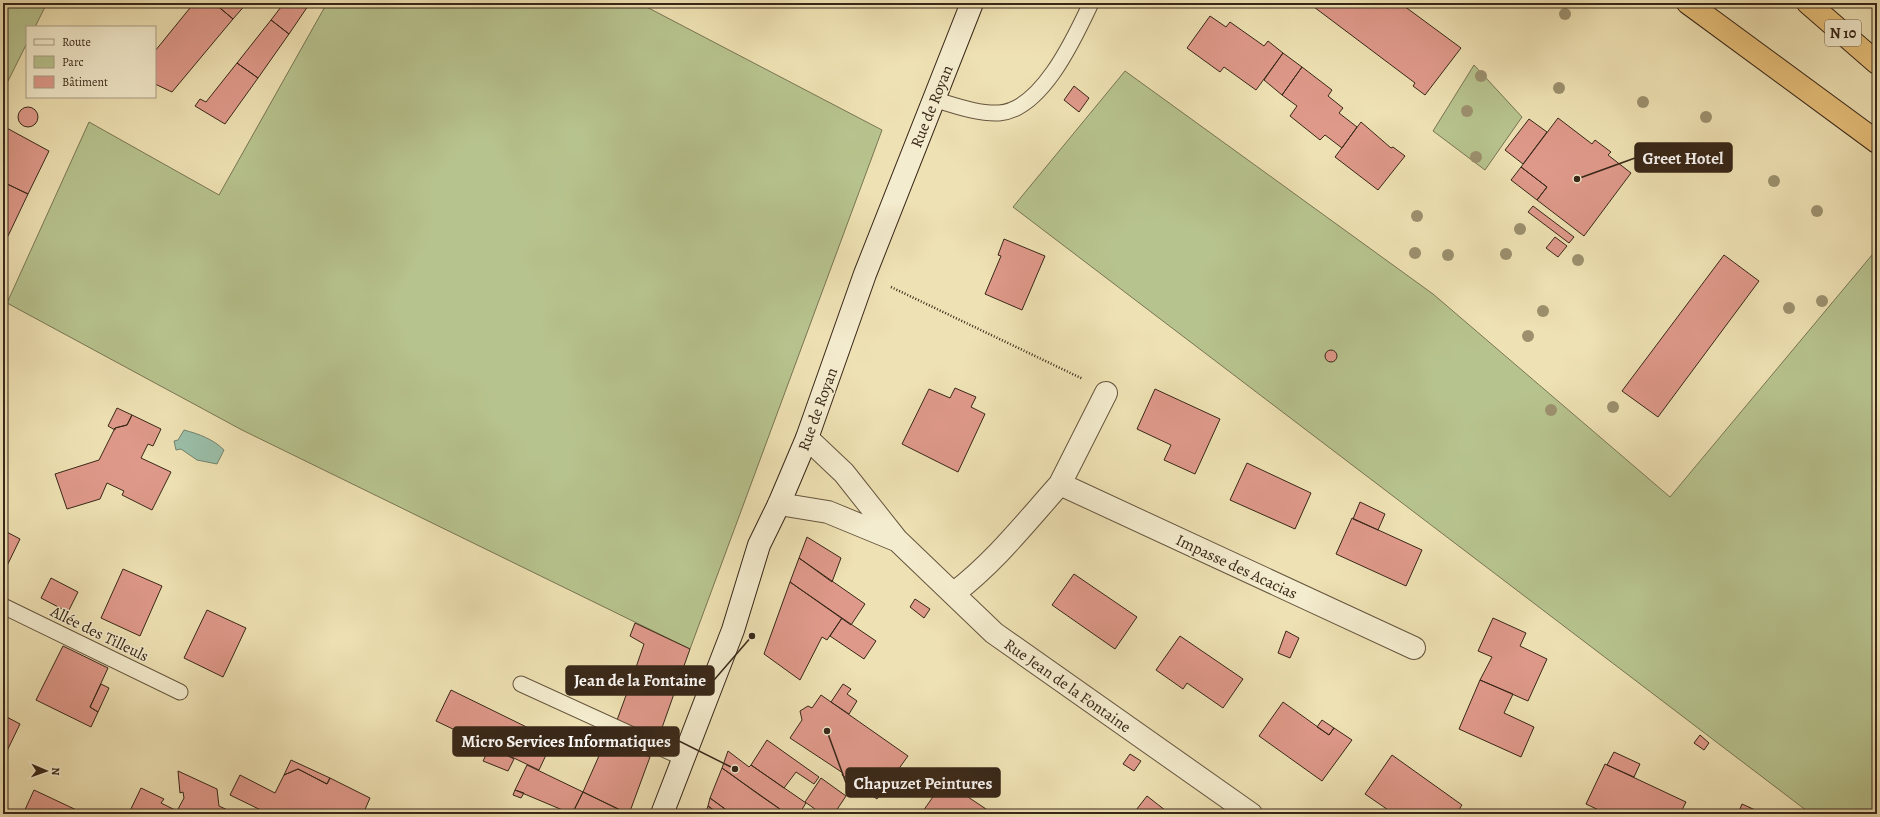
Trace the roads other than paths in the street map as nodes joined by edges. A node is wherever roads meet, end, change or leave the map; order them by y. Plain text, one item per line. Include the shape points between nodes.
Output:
1 (972, 3) edge
2 (1091, 3) edge
3 (1688, 3) edge
4 (1808, 3) edge
5 (1877, 63) edge
6 (933, 99) junction
7 (1877, 142) edge
8 (1106, 393) road end
9 (807, 438) junction
10 (1060, 484) junction
11 (779, 504) junction
12 (897, 540) junction
13 (954, 593) junction
14 (3, 606) edge
15 (1414, 648) dead end
16 (521, 684) dead end
17 (180, 692) dead end
18 (683, 758) junction
19 (662, 814) edge
20 (1252, 814) edge

1 - 6 street, Rue de Royan
2 - 6 lane via 1054,70 1033,97 1015,109 999,113 978,112
3 - 7 highway
4 - 5 highway, N 10
6 - 9 street, Rue de Royan via 865,274
8 - 10 street
9 - 11 street, Rue de Royan
9 - 12 street, Rue Jean de la Fontaine via 844,473
10 - 13 street via 1015,535 970,581
10 - 15 street, Impasse des Acacias
11 - 12 street, Rue Jean de la Fontaine via 828,512
11 - 18 street, Rue de Royan via 760,545 733,630
12 - 13 street, Rue Jean de la Fontaine
13 - 20 street, Rue Jean de la Fontaine via 994,633
14 - 17 lane, Allée des Tilleuls
16 - 18 lane
18 - 19 street, Rue de Royan

